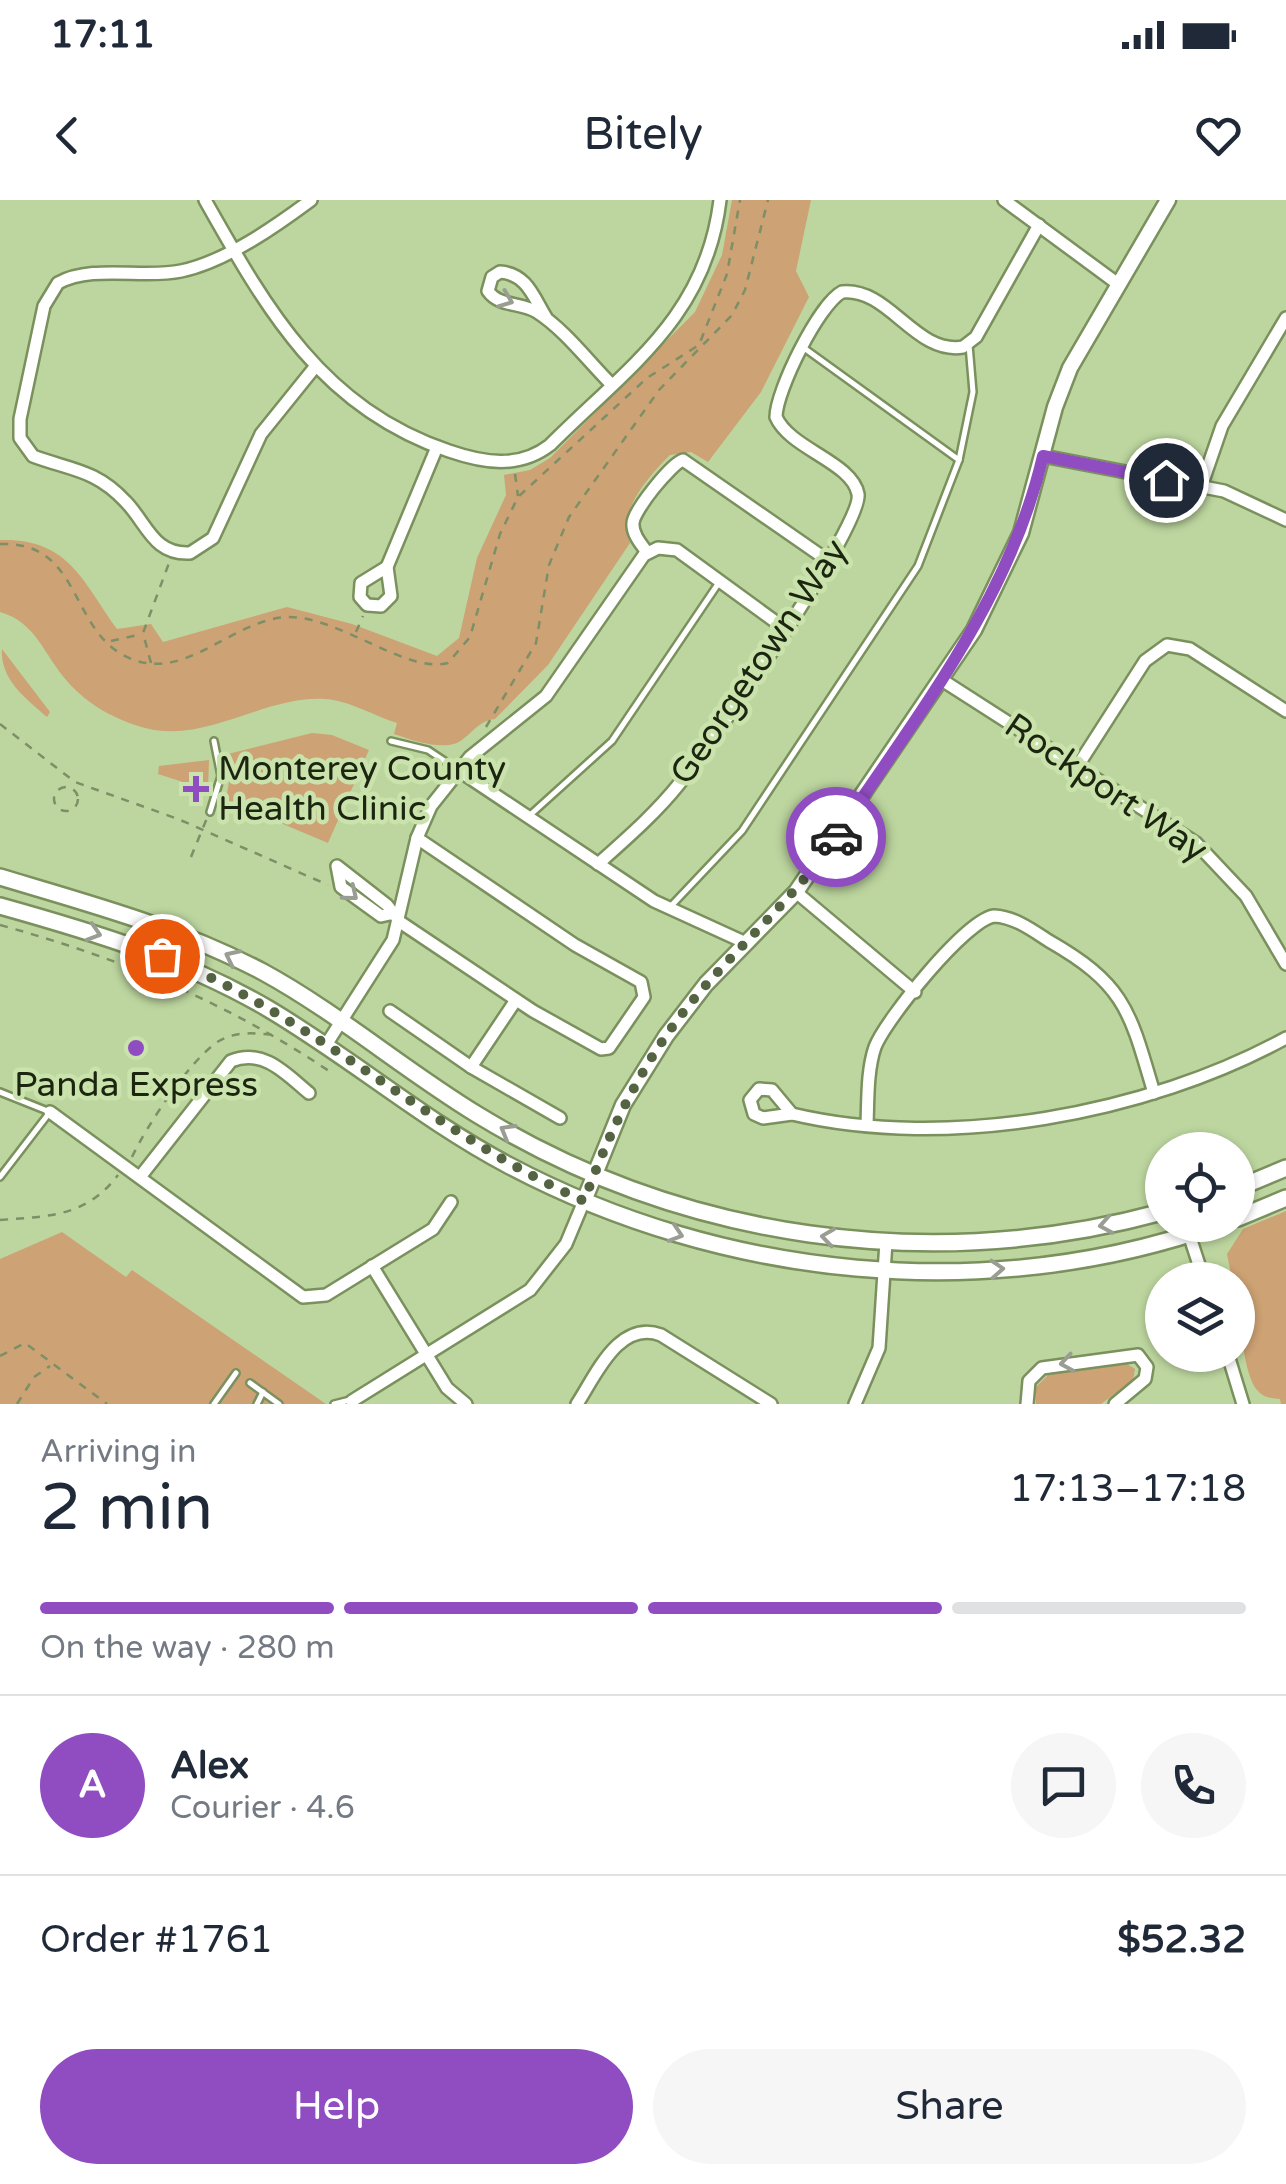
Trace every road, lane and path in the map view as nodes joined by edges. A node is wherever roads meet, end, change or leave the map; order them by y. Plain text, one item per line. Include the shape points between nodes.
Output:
1 (205, 200) edge
2 (311, 200) edge
3 (720, 200) edge
4 (768, 200) edge
5 (1004, 200) edge
6 (1168, 200) edge
7 (1039, 225) junction
8 (232, 248) junction
9 (1118, 284) junction
10 (1286, 318) edge
11 (547, 319) junction
12 (969, 345) junction
13 (804, 348) junction
14 (315, 367) junction
15 (611, 384) junction
16 (437, 447) junction
17 (1043, 456) junction
18 (958, 460) junction
19 (516, 478) dead end
20 (1201, 487) junction
21 (518, 497) dead end
22 (1286, 520) edge
23 (172, 552) junction
24 (647, 552) junction
25 (830, 562) junction
26 (388, 567) junction
27 (720, 581) junction
28 (368, 605) junction
29 (784, 628) junction
30 (143, 634) junction
31 (356, 634) dead end
32 (108, 642) dead end
33 (151, 663) dead end
34 (942, 680) junction
35 (1286, 711) edge
36 (0, 724) edge
37 (486, 727) dead end
38 (214, 740) dead end
39 (391, 741) dead end
40 (1077, 767) junction
41 (458, 770) junction
42 (75, 782) junction
43 (72, 788) junction
44 (210, 812) joint
45 (529, 816) junction
46 (203, 830) junction
47 (417, 838) junction
48 (191, 857) dead end
49 (598, 864) junction
50 (0, 878) edge
51 (333, 890) dead end
52 (796, 892) junction
53 (0, 906) edge
54 (670, 908) junction
55 (395, 918) junction
56 (0, 925) edge
57 (746, 943) junction
58 (1286, 964) edge
59 (915, 992) junction
60 (516, 1000) junction
61 (390, 1011) dead end
62 (340, 1022) junction
63 (276, 1035) junction
64 (1286, 1038) edge
65 (326, 1046) junction
66 (471, 1067) junction
67 (329, 1071) dead end
68 (0, 1092) edge
69 (1154, 1093) junction
70 (310, 1094) dead end
71 (50, 1112) junction
72 (792, 1114) dead end
73 (560, 1118) dead end
74 (867, 1124) junction
75 (132, 1158) dead end
76 (1286, 1168) edge
77 (594, 1175) junction
78 (118, 1176) dead end
79 (0, 1177) edge
80 (140, 1177) junction
81 (1255, 1181) edge
82 (1286, 1198) edge
83 (584, 1201) junction
84 (451, 1202) dead end
85 (1255, 1211) edge
86 (1145, 1215) edge
87 (0, 1220) edge
88 (1145, 1241) edge
89 (886, 1242) junction
90 (372, 1266) junction
91 (884, 1271) junction
92 (426, 1355) junction
93 (0, 1356) edge
94 (51, 1366) junction
95 (1233, 1372) edge
96 (236, 1373) dead end
97 (250, 1383) dead end
98 (263, 1392) junction
99 (352, 1402) edge
100 (17, 1404) edge
101 (107, 1404) edge
102 (214, 1404) edge
103 (258, 1404) edge
104 (279, 1404) edge
105 (334, 1404) edge
106 (466, 1404) edge
107 (577, 1404) edge
108 (772, 1404) edge
109 (855, 1404) edge
110 (1027, 1404) edge
111 (1115, 1404) edge
112 (1243, 1404) edge

1 - 8 street
2 - 8 street
3 - 15 street via 712,250 693,295
4 - 37 path via 732,315 659,390 569,518 549,565 536,643
5 - 7 street
6 - 9 street
7 - 9 street
7 - 12 street
8 - 14 street via 276,321
8 - 23 street via 178,272 58,283 44,306 20,420 29,452 97,478
9 - 17 street via 1070,368
10 - 20 street via 1222,426
11 -> 11 street via 534,292 514,275 492,277 488,291 494,299
11 - 15 street
12 - 13 street, Georgetown Way via 942,347 851,291 830,300
12 - 18 lane via 973,392
13 - 18 lane
13 - 25 street, Georgetown Way via 777,402 778,422 845,474 859,496
14 - 16 street via 388,424
14 - 23 street via 261,434 213,538 196,552
15 - 16 street via 530,457 495,462
16 - 26 street
17 - 20 street
17 - 34 street via 1009,563
18 - 54 lane via 907,586 742,831
19 - 21 path
20 - 22 street via 1248,499
23 - 30 path
24 - 25 street via 634,517 673,465 688,460
24 - 27 street via 677,550
24 - 41 street via 546,696
25 - 29 street, Georgetown Way
26 - 28 street via 391,596 381,606
26 - 28 street via 361,582 360,597
27 - 29 street
27 - 45 lane via 612,741
28 - 31 path
29 - 49 street, Georgetown Way via 678,786
30 - 32 path
30 - 33 path
34 - 40 street, Rockport Way
34 - 52 street
35 - 40 street via 1190,649 1168,645 1150,654
36 - 42 path
38 - 44 lane via 222,776
39 - 41 lane via 428,750
40 - 58 street, Rockport Way via 1214,858 1246,896
41 - 45 street
41 - 47 street
42 - 43 path
42 - 46 path
43 - 43 path via 56,793 61,810 78,803
44 - 46 path
45 - 49 street
46 - 48 path
46 - 51 path
47 - 55 street
47 - 60 street via 641,982 642,1001 610,1048
49 - 54 street
62 -> 50 main road via 220,951 139,918
52 - 57 street
52 - 59 street
53 -> 65 main road via 184,965
54 - 57 street
55 -> 55 street via 387,905 336,866 341,887 381,916
55 - 60 street
55 - 62 street via 390,947
56 - 63 path via 163,977
57 - 77 street via 666,1036 623,1105
59 - 69 street via 978,920 1014,921 1109,982 1132,1021
59 - 74 street via 875,1048
60 - 66 street
61 - 66 street
62 - 65 street
77 -> 62 main road via 477,1114
63 - 67 path
63 - 75 path via 238,1034 215,1044
64 - 69 street
65 - 83 main road via 464,1140
66 - 73 street
68 - 71 lane
69 - 74 street via 1020,1121
70 - 80 street via 268,1061 231,1060
71 - 79 lane
71 - 80 street
72 - 74 street
76 - 81 main road
77 - 83 street
89 -> 77 main road via 770,1229
78 - 87 path via 79,1211
80 - 90 street via 299,1296 326,1295
82 - 85 main road
83 -> 91 main road via 728,1248
83 - 92 street via 566,1244 530,1290
84 - 90 street via 440,1223
86 -> 89 main road via 1016,1240
91 -> 88 main road via 1062,1263
89 - 91 street
90 - 92 street
91 - 109 street via 878,1348
92 - 99 street
92 - 106 street
93 - 94 path via 22,1342
94 - 100 path
94 - 101 path
95 - 112 street
96 - 102 lane
97 - 98 lane
98 - 103 lane
98 - 104 lane
99 - 105 lane
107 - 108 street via 621,1341 645,1331
111 -> 110 street via 1146,1379 1138,1355 1042,1368 1029,1381

